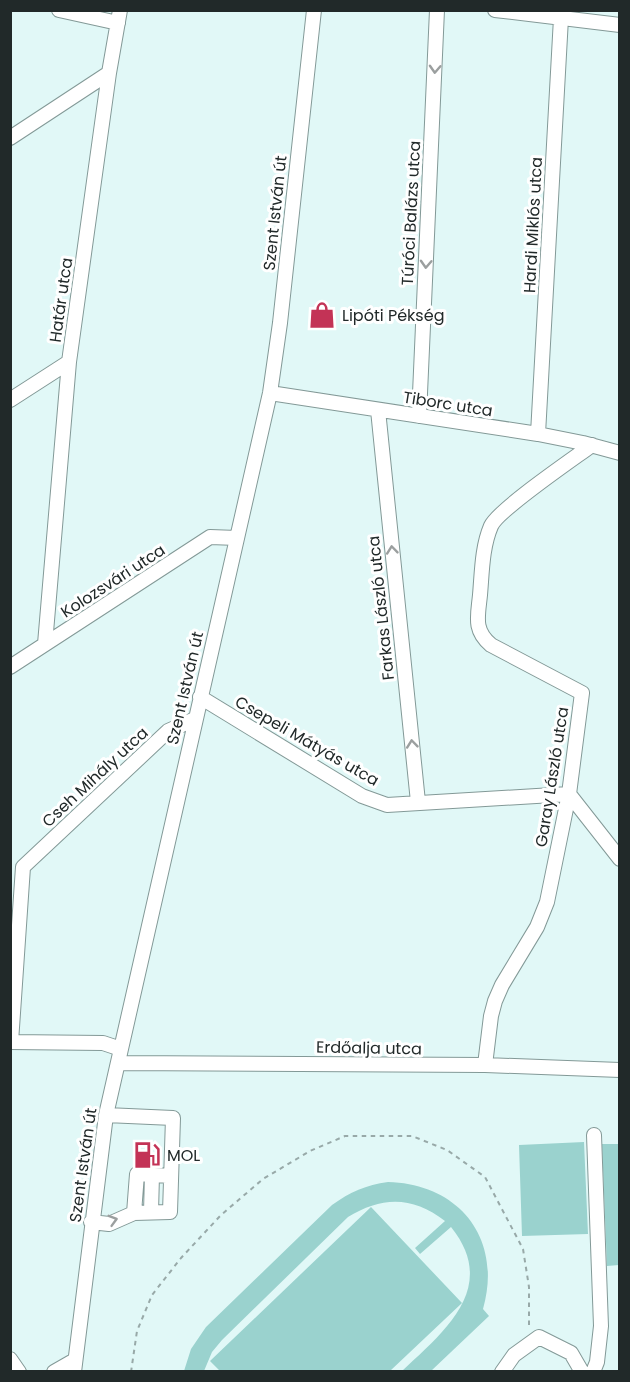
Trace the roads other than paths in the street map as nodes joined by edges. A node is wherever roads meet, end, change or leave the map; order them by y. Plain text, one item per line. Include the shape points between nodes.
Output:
1 (59, 10) edge
2 (314, 10) edge
3 (437, 10) edge
4 (495, 10) edge
5 (119, 17) edge
6 (561, 18) junction
7 (620, 25) edge
8 (109, 73) junction
9 (10, 138) edge
10 (69, 362) junction
11 (270, 393) junction
12 (10, 400) edge
13 (378, 410) junction
14 (418, 416) junction
15 (538, 434) junction
16 (592, 445) junction
17 (620, 453) edge
18 (237, 538) junction
19 (45, 644) junction
20 (10, 667) edge
21 (200, 698) junction
22 (195, 719) junction
23 (569, 794) junction
24 (418, 802) junction
25 (620, 859) edge
26 (11, 1042) edge
27 (119, 1056) junction
28 (485, 1065) junction
29 (620, 1070) edge
30 (106, 1115) junction
31 (594, 1135) dead end
32 (152, 1175) junction
33 (171, 1176) junction
34 (151, 1212) junction
35 (134, 1213) junction
36 (91, 1222) junction
37 (10, 1359) edge
38 (75, 1366) edge
39 (19, 1371) edge
40 (54, 1371) edge
41 (502, 1371) edge
42 (582, 1371) edge
43 (593, 1371) edge

1 - 5 street, Határ utca
2 - 11 street, Szent István út
3 -> 14 street, Túróci Balázs utca
4 - 6 street
5 - 8 street, Határ utca
6 - 7 street
6 - 15 street, Hardi Miklós utca
8 - 9 street
8 - 10 street, Határ utca
10 - 12 street
10 - 19 street, Határ utca
11 - 13 street, Tiborc utca
11 - 18 street, Szent István út
13 - 14 street, Tiborc utca
24 -> 13 street, Farkas László utca
14 - 15 street, Tiborc utca
15 - 16 street, Tiborc utca
16 - 17 street, Tiborc utca
16 - 23 street, Garay László utca via 491,524 484,548 478,614 482,637 491,645 582,693
18 - 19 street, Kolozsvári utca via 210,537
18 - 21 street, Szent István út
19 - 20 street, Kolozsvári utca
21 - 22 street, Szent István út
21 - 24 street, Csepeli Mátyás utca via 362,796 387,805
22 - 26 street, Cseh Mihály utca via 168,731 23,867
22 - 27 street, Szent István út
23 - 24 street, Csepeli Mátyás utca
23 - 25 street
23 - 28 street, Garay László utca via 547,902 495,1001
26 - 27 street, Erdőalja utca via 103,1043
27 - 28 street, Erdőalja utca
27 - 30 street, Szent István út
28 - 29 street, Erdőalja utca
30 - 33 street via 173,1118
30 - 36 street, Szent István út
31 - 43 street via 601,1326
32 - 33 street
32 - 34 street
32 - 35 street via 136,1174
33 - 34 street via 170,1212
34 - 35 street
36 -> 35 street via 109,1224
36 - 38 street, Szent István út
37 - 39 street
38 - 40 street
41 - 42 street via 514,1355 539,1337 571,1353

